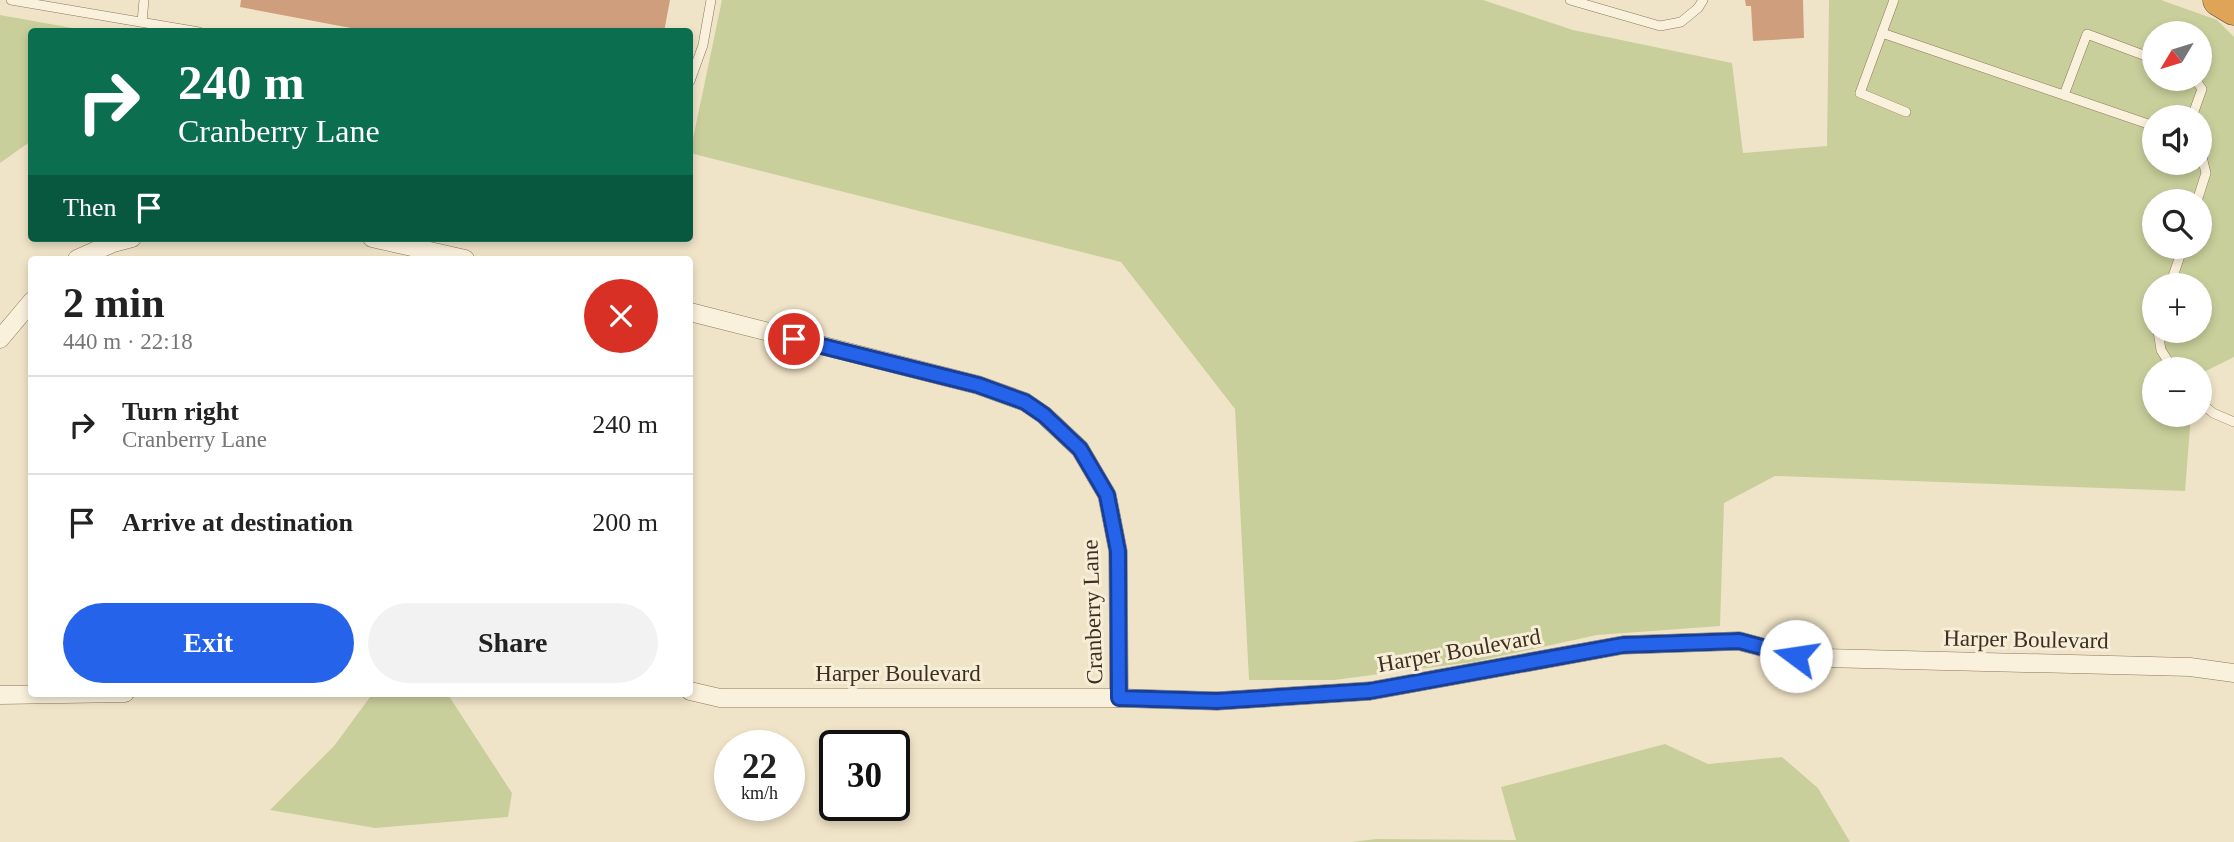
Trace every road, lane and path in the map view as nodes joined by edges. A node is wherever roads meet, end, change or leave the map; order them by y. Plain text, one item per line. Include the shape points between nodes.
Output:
1 (11, 0) edge
2 (144, 0) edge
3 (711, 0) edge
4 (1570, 0) edge
5 (1703, 0) edge
6 (1894, 0) edge
7 (2219, 0) edge
8 (2234, 9) edge
9 (142, 22) junction
10 (177, 28) edge
11 (1882, 33) junction
12 (2142, 55) edge
13 (693, 73) edge
14 (2064, 95) junction
15 (1906, 112) dead end
16 (2142, 122) edge
17 (117, 242) edge
18 (390, 242) edge
19 (84, 256) edge
20 (452, 256) edge
21 (28, 306) edge
22 (693, 313) edge
23 (0, 339) edge
24 (2212, 412) edge
25 (2234, 422) edge
26 (2234, 673) edge
27 (693, 692) edge
28 (0, 695) edge
29 (28, 695) edge
30 (1119, 698) junction

1 - 9 lane
2 - 9 lane
3 - 13 lane
4 - 5 lane via 1660,26 1681,22
6 - 11 lane
7 - 8 highway
9 - 10 lane
11 - 14 lane
11 - 15 lane via 1860,93
12 - 14 lane via 2087,34
14 - 16 lane
17 - 19 street
18 - 20 street
21 - 23 street
22 - 30 street, Cranberry Lane via 978,385 1025,402 1044,415 1080,449 1107,495 1118,551
24 - 25 lane
26 - 30 street, Harper Boulevard via 2190,667 1824,658 1796,656 1739,641 1701,641 1623,645 1370,691 1217,701
27 - 30 street, Harper Boulevard via 720,698
28 - 29 street

